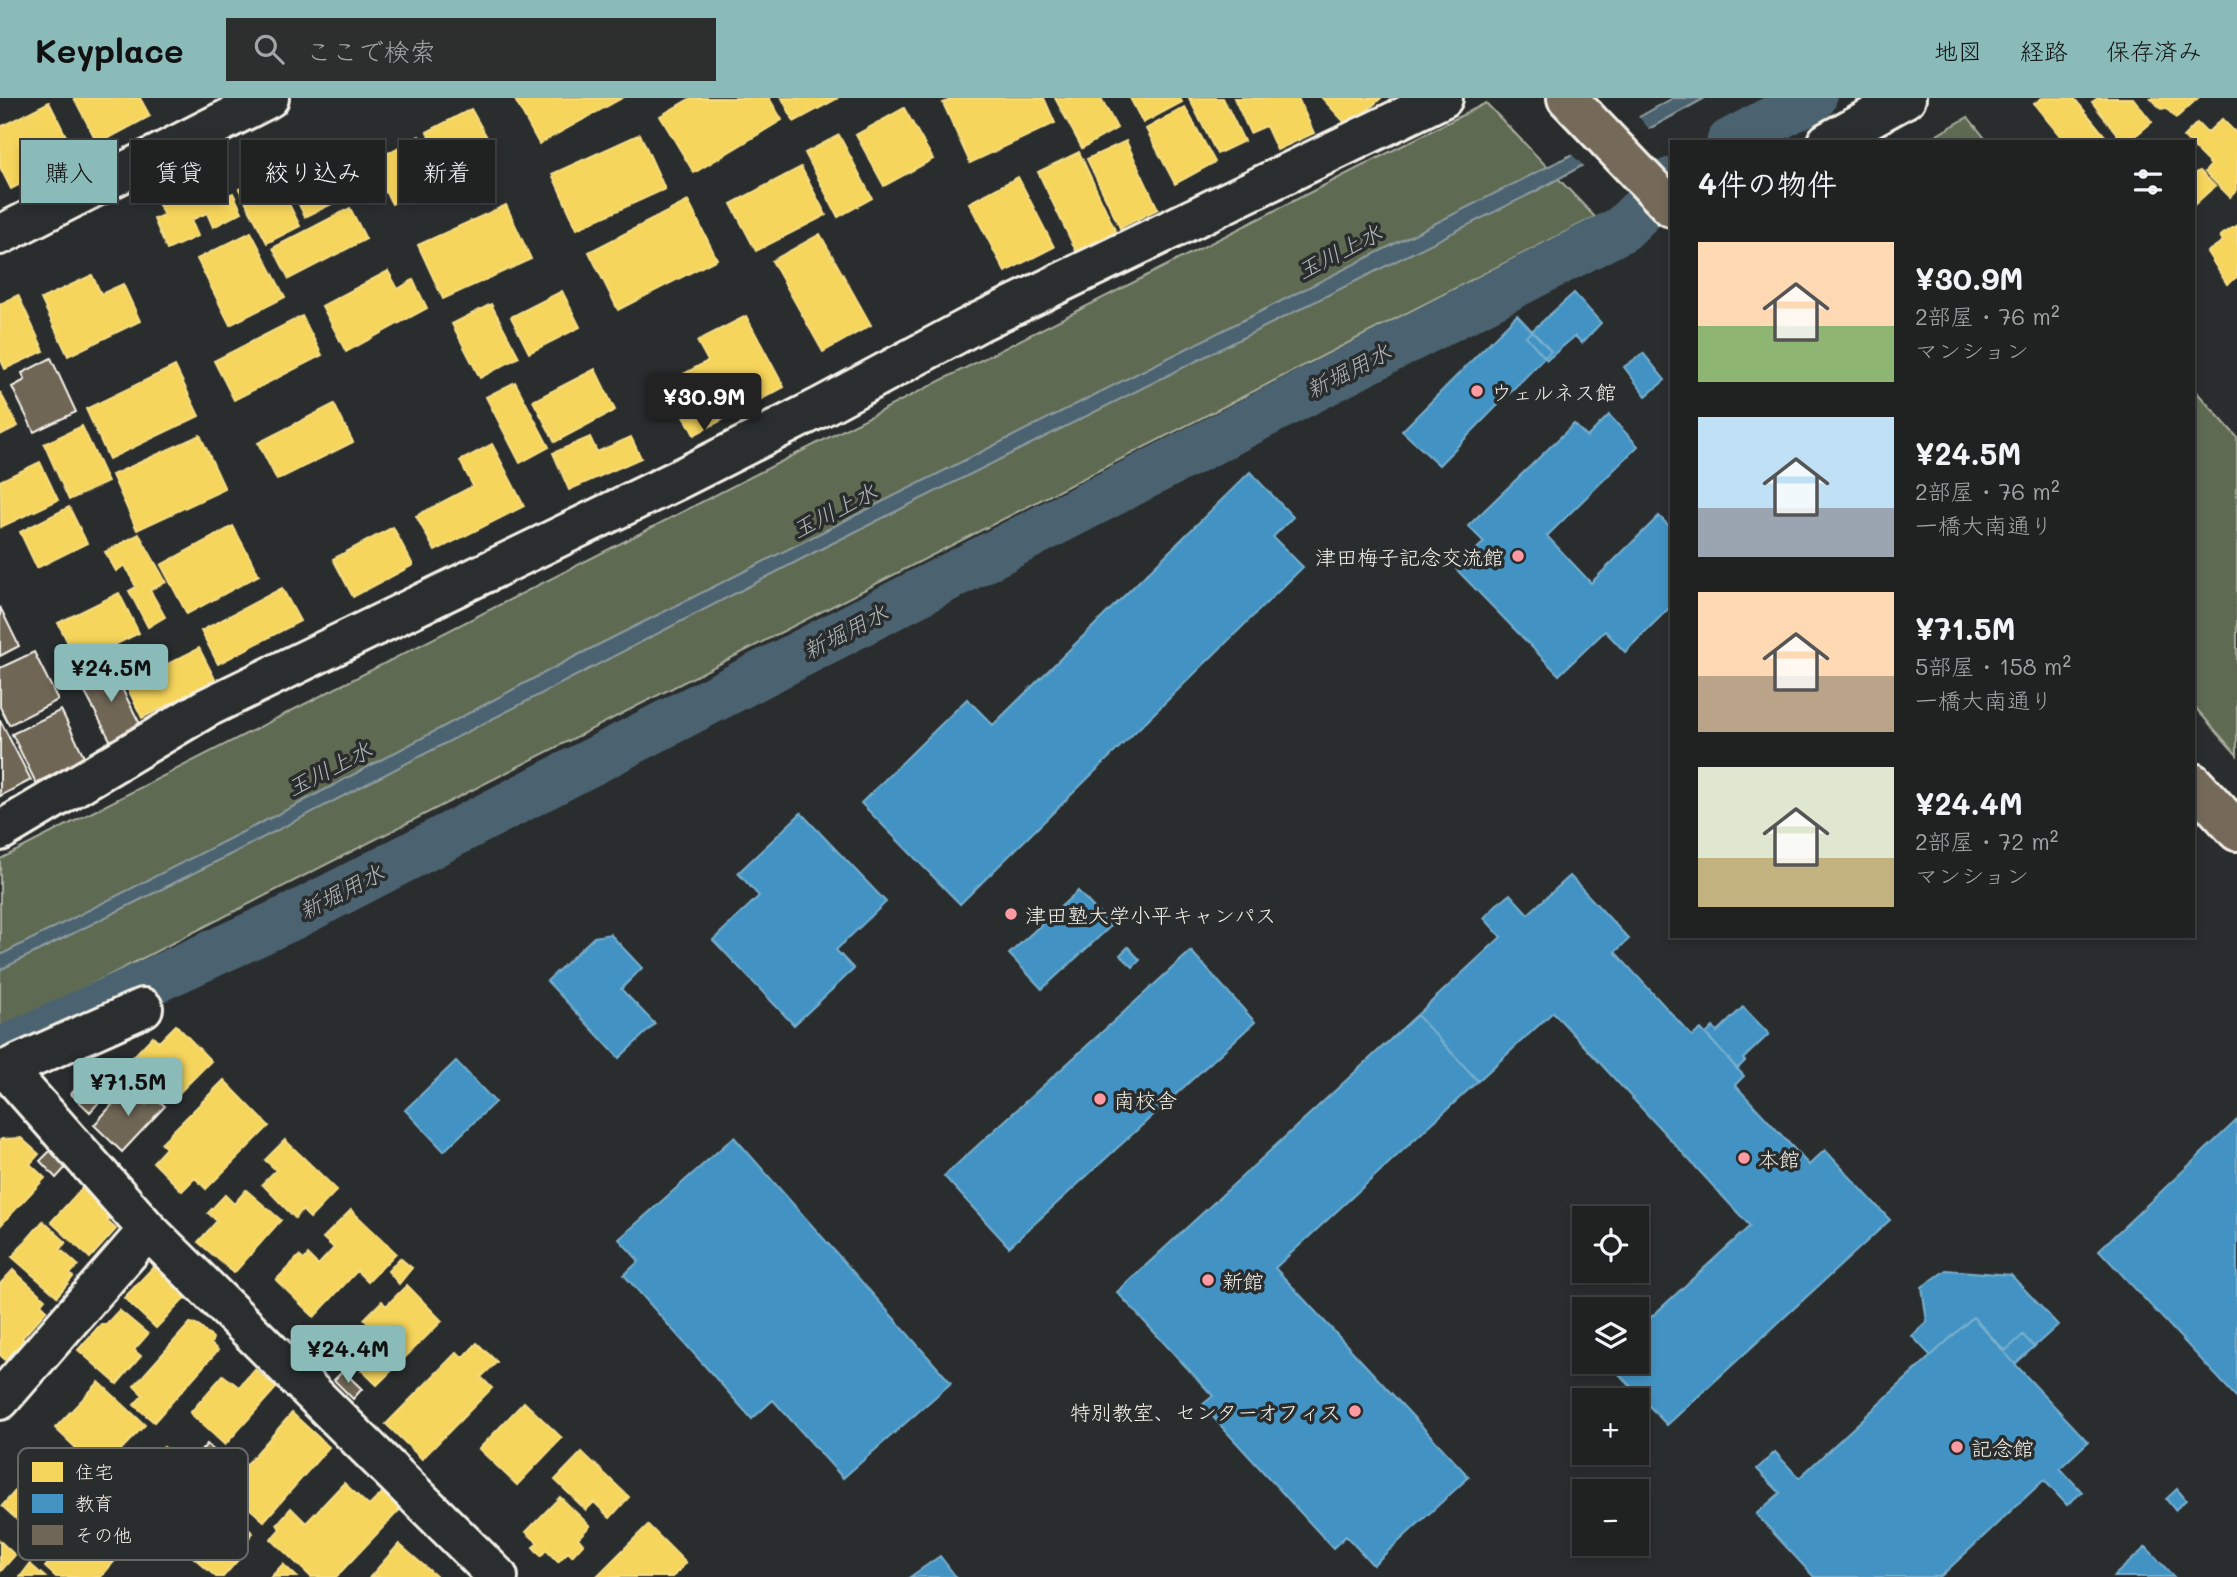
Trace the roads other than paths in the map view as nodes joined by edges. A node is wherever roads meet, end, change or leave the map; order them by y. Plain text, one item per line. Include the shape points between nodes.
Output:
1 (269, 98) edge
2 (1443, 98) edge
3 (1906, 98) edge
4 (1573, 104) edge
5 (1831, 140) edge
6 (1648, 183) edge
7 (0, 235) edge
8 (2195, 785) edge
9 (0, 831) edge
10 (2237, 831) edge
11 (143, 1008) dead end
12 (3, 1071) edge
13 (148, 1230) junction
14 (0, 1400) edge
15 (498, 1577) edge

1 - 7 street
2 - 9 street via 979,322 677,480 206,708
3 - 5 street
4 - 6 main road
8 - 10 main road
11 - 12 street
12 - 13 street
13 - 14 street
13 - 15 street

